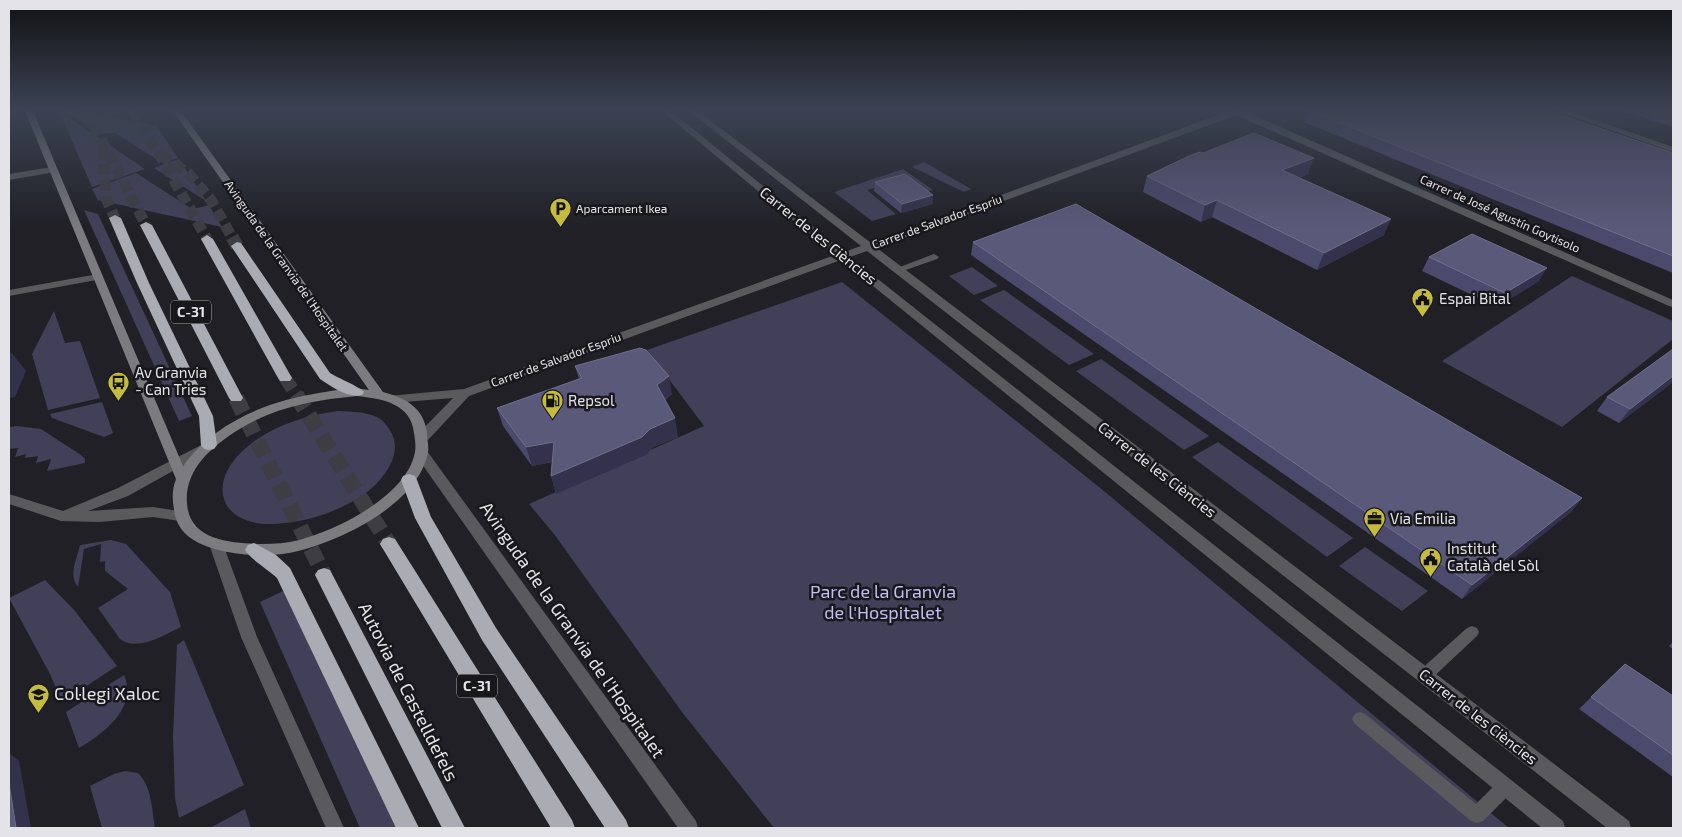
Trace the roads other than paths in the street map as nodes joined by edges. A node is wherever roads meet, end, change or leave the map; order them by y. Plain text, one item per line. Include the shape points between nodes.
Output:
1 (44, 150) edge
2 (205, 150) edge
3 (713, 150) edge
4 (743, 150) edge
5 (1133, 150) edge
6 (1323, 150) edge
7 (52, 170) junction
8 (9, 177) edge
9 (115, 218) tunnel mouth
10 (146, 225) tunnel mouth
11 (207, 239) tunnel mouth
12 (237, 246) tunnel mouth
13 (868, 247) junction
14 (842, 256) junction
15 (934, 257) dead end
16 (898, 270) junction
17 (98, 277) junction
18 (9, 293) edge
19 (1673, 304) edge
20 (285, 378) tunnel mouth
21 (357, 392) junction
22 (465, 393) junction
23 (379, 395) junction
24 (236, 398) tunnel mouth
25 (392, 399) junction
26 (423, 437) junction
27 (209, 445) junction
28 (422, 454) junction
29 (176, 463) junction
30 (182, 479) junction
31 (408, 480) junction
32 (9, 499) edge
33 (60, 516) junction
34 (180, 516) junction
35 (216, 544) junction
36 (389, 544) tunnel mouth
37 (254, 550) junction
38 (324, 575) tunnel mouth
39 (1472, 632) dead end
40 (1424, 676) junction
41 (1360, 719) dead end
42 (1505, 787) junction
43 (335, 828) edge
44 (408, 828) edge
45 (454, 828) edge
46 (564, 828) edge
47 (618, 828) edge
48 (688, 828) edge
49 (1556, 828) edge
50 (1622, 828) edge

1 - 7 main road
2 - 23 main road, Avinguda de la Granvia de l'Hospitalet
3 - 14 street, Carrer de les Ciències
4 - 13 street, Carrer de les Ciències
5 - 13 street, Carrer de Salvador Espriu
6 - 19 street, Carrer de José Agustín Goytisolo
7 - 8 street
7 - 17 main road
9 - 27 highway via 142,283 206,416
10 - 24 highway, C-31
11 - 20 highway
12 - 21 highway via 325,376
13 - 14 street, Carrer de Salvador Espriu
13 - 16 street, Carrer de les Ciències
14 - 22 street, Carrer de Salvador Espriu
14 - 42 street, Carrer de les Ciències
15 - 16 lane
16 - 40 street, Carrer de les Ciències
17 - 18 street
17 - 29 main road
21 - 23 main road
21 - 27 main road via 278,405 240,423
22 - 25 street, Carrer de Salvador Espriu
22 - 26 street, Carrer de Salvador Espriu
23 - 25 main road
25 - 26 main road via 413,411
26 - 28 main road
27 - 29 street
27 - 30 main road
28 - 31 main road
28 - 48 street, Avinguda de la Granvia de l'Hospitalet
29 - 30 main road
29 - 33 street via 123,492
30 - 34 main road
31 - 37 main road via 375,511 344,529 284,549
31 - 47 highway via 423,518 489,634
32 - 33 street
33 - 34 street via 100,517 154,512
34 - 35 main road via 193,533
35 - 37 main road
35 - 43 street via 249,637
36 - 46 highway, C-31
37 - 44 highway via 284,573
38 - 45 highway, Autovia de Castelldefels
39 - 40 lane
40 - 50 street, Carrer de les Ciències
41 - 42 lane via 1477,816
42 - 49 street, Carrer de les Ciències

